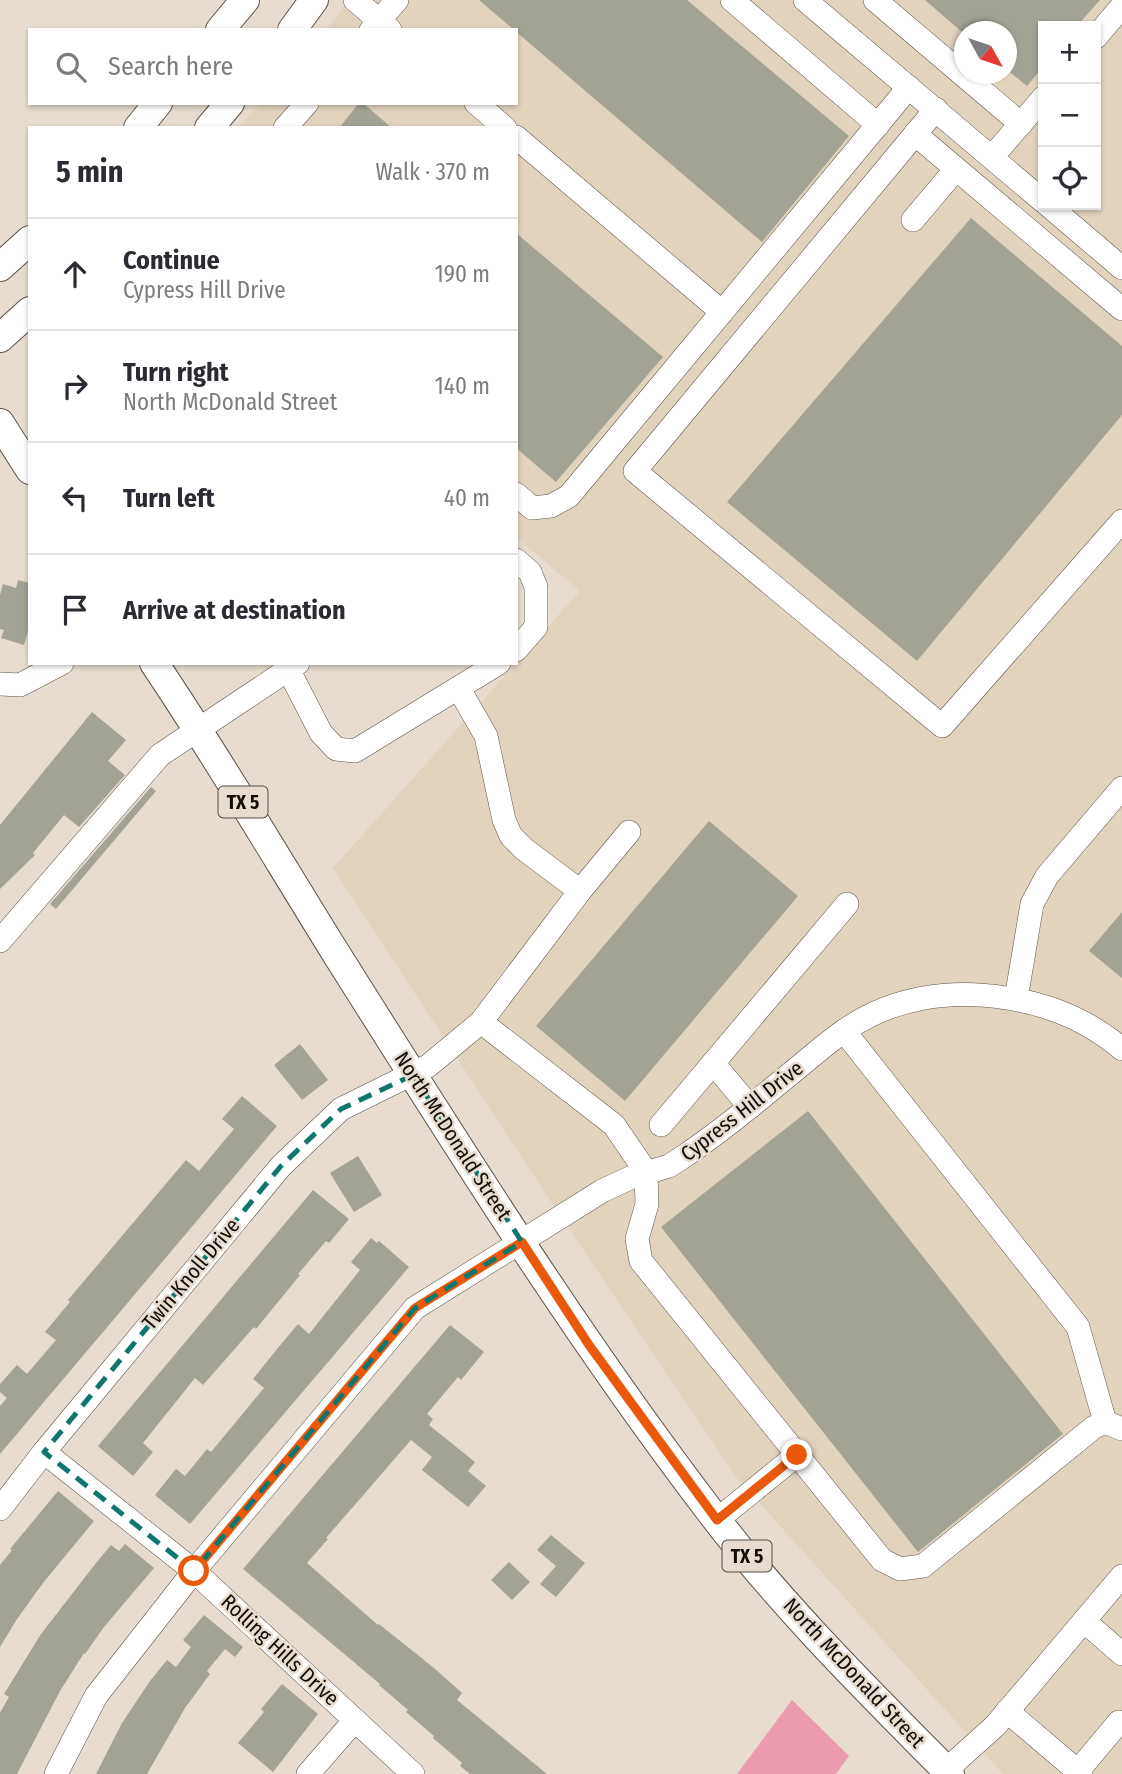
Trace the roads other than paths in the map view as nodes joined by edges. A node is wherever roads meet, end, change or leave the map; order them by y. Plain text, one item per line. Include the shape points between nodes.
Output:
1 (245, 0) edge
2 (314, 0) edge
3 (355, 0) edge
4 (397, 0) edge
5 (732, 0) edge
6 (805, 0) edge
7 (875, 0) edge
8 (1122, 6) edge
9 (380, 27) edge
10 (222, 28) edge
11 (293, 28) edge
12 (1101, 31) edge
13 (909, 87) junction
14 (1038, 104) edge
15 (156, 105) edge
16 (228, 105) edge
17 (305, 105) edge
18 (479, 105) edge
19 (936, 109) junction
20 (1021, 124) junction
21 (878, 125) junction
22 (140, 126) edge
23 (211, 126) edge
24 (287, 126) edge
25 (503, 126) edge
26 (915, 134) junction
27 (518, 139) edge
28 (992, 157) junction
29 (956, 169) junction
30 (1038, 197) edge
31 (1054, 210) edge
32 (913, 219) dead end
33 (28, 242) edge
34 (0, 267) edge
35 (1122, 268) edge
36 (1122, 309) edge
37 (722, 312) junction
38 (28, 313) edge
39 (0, 338) edge
40 (0, 423) edge
41 (608, 449) junction
42 (28, 467) edge
43 (635, 471) junction
44 (518, 496) edge
45 (1122, 521) edge
46 (518, 563) edge
47 (518, 648) edge
48 (58, 665) edge
49 (154, 665) edge
50 (291, 665) edge
51 (496, 665) edge
52 (0, 684) edge
53 (459, 689) junction
54 (199, 730) junction
55 (1122, 788) edge
56 (629, 832) dead end
57 (580, 891) junction
58 (847, 904) dead end
59 (1, 938) edge
60 (1016, 999) junction
61 (481, 1022) junction
62 (844, 1031) junction
63 (1122, 1049) edge
64 (713, 1063) junction
65 (413, 1075) junction
66 (750, 1107) junction
67 (661, 1125) dead end
68 (646, 1172) junction
69 (522, 1242) junction
70 (1113, 1426) edge
71 (44, 1452) junction
72 (797, 1455) junction
73 (0, 1508) edge
74 (717, 1520) junction
75 (194, 1571) junction
76 (1122, 1576) edge
77 (1084, 1621) junction
78 (1122, 1654) edge
79 (1007, 1712) junction
80 (355, 1720) junction
81 (1122, 1725) edge
82 (948, 1772) edge
83 (1080, 1773) edge
84 (56, 1774) edge
85 (308, 1774) edge
86 (413, 1774) edge

1 - 10 main road
2 - 11 main road
3 - 9 street
4 - 9 street
5 - 21 street
6 - 13 street
7 - 20 street
8 - 12 street
13 - 19 street
13 - 21 street
14 - 20 street
15 - 22 main road
16 - 23 main road
17 - 24 street
18 - 25 street
19 - 26 street
19 - 28 street
20 - 28 street
21 - 37 street
26 - 29 street
26 - 43 street
27 - 37 street
28 - 30 street
29 - 32 street
29 - 36 street
31 - 35 street
33 - 34 main road
37 - 41 street
38 - 39 main road
40 - 42 main road
41 - 43 street
41 - 44 street via 569,496 551,506 533,508
43 - 45 street via 942,726
46 - 47 street via 530,572 536,587 536,627
48 - 52 street via 20,685
49 - 54 main road, North McDonald Street / TX 5
50 - 53 street via 321,733 336,749 355,751
50 - 54 street
51 - 53 street
53 - 57 street via 486,736 511,836
54 - 59 street via 160,755
54 - 65 main road, North McDonald Street / TX 5
55 - 60 street via 1047,876 1032,904
56 - 57 street, Twin Knoll Drive
57 - 61 street, Twin Knoll Drive
58 - 64 street
60 - 62 street, Cypress Hill Drive via 932,995 874,1013
60 - 63 street, Cypress Hill Drive via 1055,1010
61 - 65 street, Twin Knoll Drive
61 - 68 street via 614,1125
62 - 66 street, Cypress Hill Drive
62 - 70 street via 1078,1327
64 - 66 street
64 - 67 street
65 - 69 main road, North McDonald Street / TX 5
65 - 71 street, Twin Knoll Drive via 341,1109 281,1166
66 - 68 street, Cypress Hill Drive via 669,1166
68 - 69 street, Cypress Hill Drive via 601,1191
68 - 72 street via 647,1204 637,1239 642,1261
69 - 74 main road, North McDonald Street / TX 5 via 589,1345
69 - 75 street, Cypress Hill Drive via 415,1308
70 - 72 street via 1093,1428 923,1566 900,1569 882,1560
71 - 73 street, Twin Knoll Drive
71 - 75 street, Rolling Hills Drive
72 - 74 street
74 - 82 main road, North McDonald Street / TX 5 via 796,1614
75 - 80 street, Rolling Hills Drive
75 - 84 street, Cypress Hill Drive via 96,1696
76 - 77 street
77 - 78 street
77 - 79 street
79 - 82 street
79 - 83 street
80 - 85 street
80 - 86 street, Rolling Hills Drive
81 - 83 street via 1119,1722

